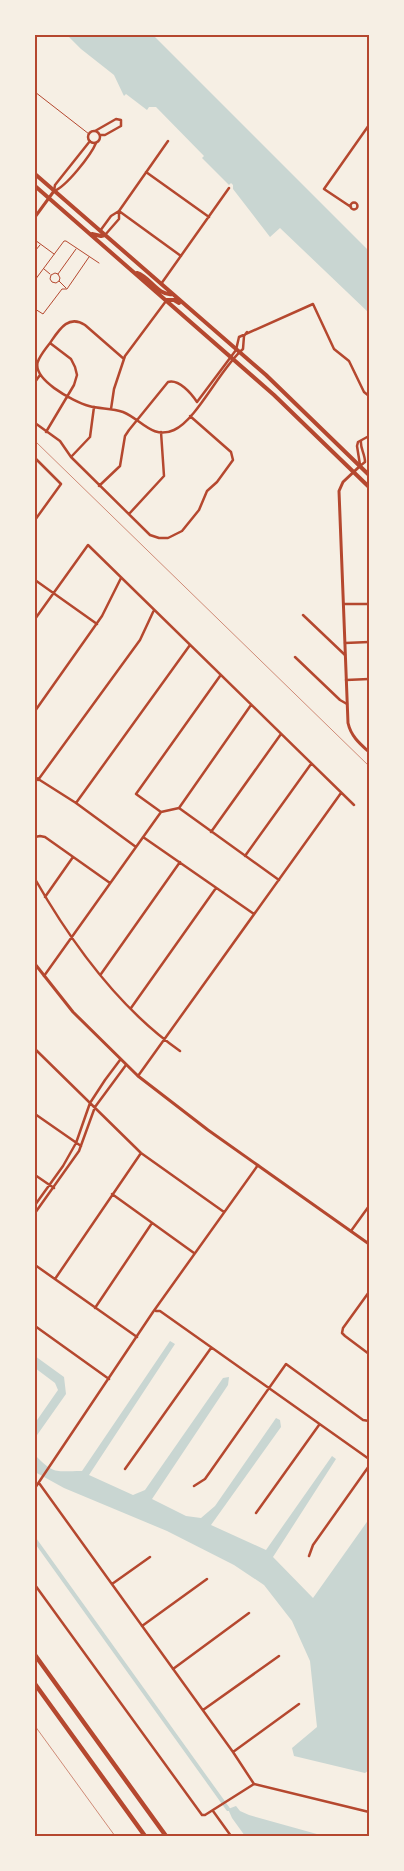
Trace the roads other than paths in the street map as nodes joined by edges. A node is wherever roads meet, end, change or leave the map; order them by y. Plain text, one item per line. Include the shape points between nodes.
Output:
1 (35, 92) edge
2 (369, 125) edge
3 (95, 131) junction
4 (89, 134) junction
5 (100, 135) junction
6 (90, 141) junction
7 (168, 141) dead end
8 (96, 142) junction
9 (146, 172) junction
10 (35, 174) edge
11 (35, 186) edge
12 (230, 188) dead end
13 (54, 191) junction
14 (48, 198) junction
15 (351, 206) dead end
16 (119, 211) junction
17 (35, 217) edge
18 (209, 217) junction
19 (100, 231) junction
20 (89, 234) junction
21 (105, 235) junction
22 (35, 240) edge
23 (40, 244) junction
24 (76, 248) junction
25 (35, 251) edge
26 (54, 254) junction
27 (89, 256) junction
28 (181, 256) junction
29 (98, 263) dead end
30 (43, 269) junction
31 (135, 273) junction
32 (58, 274) junction
33 (51, 275) junction
34 (35, 280) edge
35 (59, 281) junction
36 (161, 284) junction
37 (66, 288) junction
38 (172, 294) junction
39 (166, 300) junction
40 (35, 309) edge
41 (201, 319) junction
42 (247, 332) junction
43 (50, 343) junction
44 (238, 351) junction
45 (35, 356) edge
46 (232, 358) junction
47 (39, 359) junction
48 (124, 359) junction
49 (40, 375) junction
50 (35, 382) edge
51 (67, 396) junction
52 (369, 396) edge
53 (198, 403) junction
54 (94, 407) junction
55 (111, 409) junction
56 (190, 416) junction
57 (137, 420) junction
58 (35, 423) edge
59 (46, 432) junction
60 (161, 432) junction
61 (369, 436) edge
62 (360, 441) junction
63 (71, 456) junction
64 (35, 458) edge
65 (360, 466) junction
66 (354, 472) junction
67 (369, 474) edge
68 (100, 486) junction
69 (369, 487) edge
70 (129, 514) junction
71 (35, 520) edge
72 (121, 577) junction
73 (35, 580) edge
74 (53, 593) junction
75 (344, 604) junction
76 (369, 604) edge
77 (154, 610) junction
78 (303, 616) dead end
79 (35, 619) edge
80 (97, 624) junction
81 (369, 642) edge
82 (345, 643) junction
83 (190, 644) junction
84 (345, 655) junction
85 (295, 657) dead end
86 (221, 675) junction
87 (369, 679) edge
88 (346, 680) junction
89 (347, 704) junction
90 (251, 705) junction
91 (35, 710) edge
92 (281, 734) junction
93 (369, 752) edge
94 (311, 764) junction
95 (35, 777) edge
96 (38, 780) junction
97 (341, 793) junction
98 (76, 804) junction
99 (354, 805) dead end
100 (180, 808) junction
101 (161, 812) junction
102 (211, 832) junction
103 (143, 837) junction
104 (35, 838) edge
105 (136, 847) junction
106 (245, 856) junction
107 (73, 857) junction
108 (180, 862) junction
109 (35, 879) edge
110 (279, 880) junction
111 (110, 883) junction
112 (216, 888) junction
113 (45, 897) junction
114 (254, 914) junction
115 (72, 937) junction
116 (35, 964) edge
117 (101, 974) junction
118 (44, 976) junction
119 (132, 1008) junction
120 (164, 1039) junction
121 (35, 1048) edge
122 (180, 1051) dead end
123 (120, 1060) junction
124 (126, 1065) junction
125 (138, 1076) junction
126 (90, 1103) junction
127 (95, 1107) junction
128 (35, 1114) edge
129 (76, 1143) junction
130 (81, 1146) junction
131 (141, 1153) junction
132 (258, 1165) junction
133 (35, 1175) edge
134 (49, 1185) junction
135 (54, 1188) junction
136 (112, 1194) junction
137 (35, 1205) edge
138 (369, 1206) edge
139 (224, 1212) junction
140 (35, 1213) edge
141 (152, 1223) junction
142 (351, 1231) junction
143 (369, 1244) edge
144 (195, 1253) junction
145 (35, 1264) edge
146 (55, 1279) junction
147 (369, 1292) edge
148 (95, 1308) junction
149 (156, 1311) junction
150 (35, 1326) edge
151 (137, 1337) junction
152 (212, 1348) junction
153 (369, 1354) edge
154 (109, 1379) junction
155 (268, 1388) junction
156 (369, 1420) edge
157 (319, 1425) junction
158 (369, 1459) edge
159 (369, 1466) edge
160 (125, 1469) dead end
161 (39, 1483) junction
162 (194, 1486) dead end
163 (35, 1488) edge
164 (256, 1513) dead end
165 (309, 1556) dead end
166 (150, 1558) dead end
167 (207, 1579) dead end
168 (112, 1584) junction
169 (35, 1585) edge
170 (249, 1613) dead end
171 (142, 1626) junction
172 (35, 1655) edge
173 (279, 1656) dead end
174 (173, 1669) junction
175 (35, 1684) edge
176 (299, 1704) dead end
177 (203, 1710) junction
178 (233, 1752) junction
179 (254, 1784) junction
180 (213, 1811) junction
181 (369, 1812) edge
182 (145, 1836) edge
183 (166, 1836) edge
184 (231, 1836) edge

1 - 4 lane
2 - 15 street via 324,189
3 - 4 street
3 - 5 street
3 - 5 street via 116,119 121,120 121,126
4 - 6 street
5 - 8 street
6 - 8 street
6 - 13 street via 55,185
7 - 9 street
8 - 13 street via 60,189
9 - 16 street
9 - 18 street
10 - 13 main road
11 - 14 main road
12 - 18 street
13 - 14 street
13 - 19 main road
14 - 17 street
14 - 20 main road
16 - 19 street
16 - 21 street via 119,219
16 - 28 street
18 - 28 street
19 - 21 main road
20 - 21 main road
20 - 31 main road
21 - 36 main road
22 - 23 lane
23 - 25 lane
23 - 26 lane
24 - 26 lane via 64,241
24 - 27 lane
24 - 32 lane
26 - 30 lane
27 - 29 lane
27 - 37 lane
28 - 36 street
30 - 33 lane
30 - 34 lane
31 - 38 main road via 162,293
31 - 39 main road
32 - 33 lane
32 - 35 lane
33 - 35 lane via 52,282
35 - 37 lane
36 - 38 main road
37 - 40 lane via 43,314
38 - 41 main road
39 - 41 main road via 177,301
39 - 46 main road
39 - 48 street
41 - 44 main road
42 - 44 street via 239,337
42 - 44 street via 245,347
42 - 52 street via 313,304 334,349 349,361
43 - 47 street
43 - 48 street via 64,325 77,322 85,325
43 - 51 street via 75,366 76,380
44 - 46 street
44 - 65 main road
45 - 47 street
46 - 53 street
46 - 66 main road
47 - 49 street via 37,368
48 - 55 street
49 - 50 street
49 - 51 street
51 - 54 street
51 - 59 street
53 - 56 street
53 - 57 street via 181,386 170,381
54 - 55 street
54 - 63 street via 90,437
55 - 57 street via 127,413
56 - 60 street via 175,430
56 - 70 street via 231,452 233,460 207,490 199,510 177,535 162,538 150,535
57 - 60 street via 150,430
57 - 68 street via 125,436 120,466
58 - 59 street
59 - 63 street via 60,441
60 - 70 street via 164,476
61 - 62 street
62 - 65 street via 357,446
62 - 65 street via 365,462
63 - 68 street
64 - 71 street via 61,484
65 - 66 street
65 - 67 main road
66 - 69 main road
66 - 75 street via 342,482 339,491
68 - 70 street
72 - 74 street via 88,545
72 - 77 street
72 - 80 street
73 - 74 street
74 - 79 street
74 - 80 street
75 - 76 street
75 - 82 street
77 - 83 street
77 - 96 street via 140,640
78 - 84 street
80 - 91 street
81 - 82 street
82 - 84 street
83 - 86 street
83 - 98 street
84 - 88 street
85 - 89 street
86 - 90 street
86 - 101 street via 136,794
87 - 88 street
88 - 89 street
89 - 93 street via 350,729
90 - 92 street
90 - 100 street
92 - 94 street
92 - 102 street
94 - 97 street
94 - 106 street
95 - 96 street
96 - 98 street
97 - 99 street
97 - 110 street
98 - 105 street
100 - 101 street
100 - 102 street
101 - 103 street
102 - 106 street
103 - 105 street
103 - 108 street
104 - 107 street via 45,837
105 - 111 street
106 - 110 street
107 - 111 street
107 - 113 street
108 - 112 street
108 - 117 street
109 - 113 street
110 - 114 street
111 - 115 street
112 - 114 street
112 - 119 street
113 - 115 street
114 - 120 street
115 - 117 street
115 - 118 street
116 - 118 street
117 - 119 street
118 - 123 street via 73,1012
119 - 120 street
120 - 122 street
120 - 125 street
121 - 126 street
123 - 124 street
123 - 126 street
124 - 125 street
124 - 127 street
125 - 132 street
126 - 127 street
126 - 129 street
127 - 130 street
127 - 131 street
128 - 129 street
129 - 130 street
129 - 134 street
130 - 135 street
131 - 136 street
131 - 139 street
132 - 139 street
132 - 142 street
133 - 134 street
134 - 135 street
134 - 137 street
135 - 140 street
136 - 141 street
136 - 146 street
138 - 142 street
139 - 144 street
141 - 144 street
141 - 148 street
142 - 143 street
144 - 149 street
145 - 146 street
146 - 148 street
147 - 153 street via 342,1333
148 - 151 street
149 - 151 street
149 - 152 street
150 - 154 street
151 - 154 street
152 - 155 street
152 - 160 street
154 - 161 street
155 - 156 street via 286,1364 363,1420
155 - 157 street
155 - 162 street via 204,1479
157 - 158 street
157 - 164 street
159 - 165 street via 313,1545
161 - 163 street
161 - 168 street
166 - 168 street
167 - 171 street
168 - 171 street
169 - 180 street via 199,1811 205,1815
170 - 174 street
171 - 174 street
172 - 183 highway
173 - 177 street
174 - 177 street
175 - 182 highway
176 - 178 street
177 - 178 street
178 - 179 street
179 - 180 street
179 - 181 street
180 - 184 street

